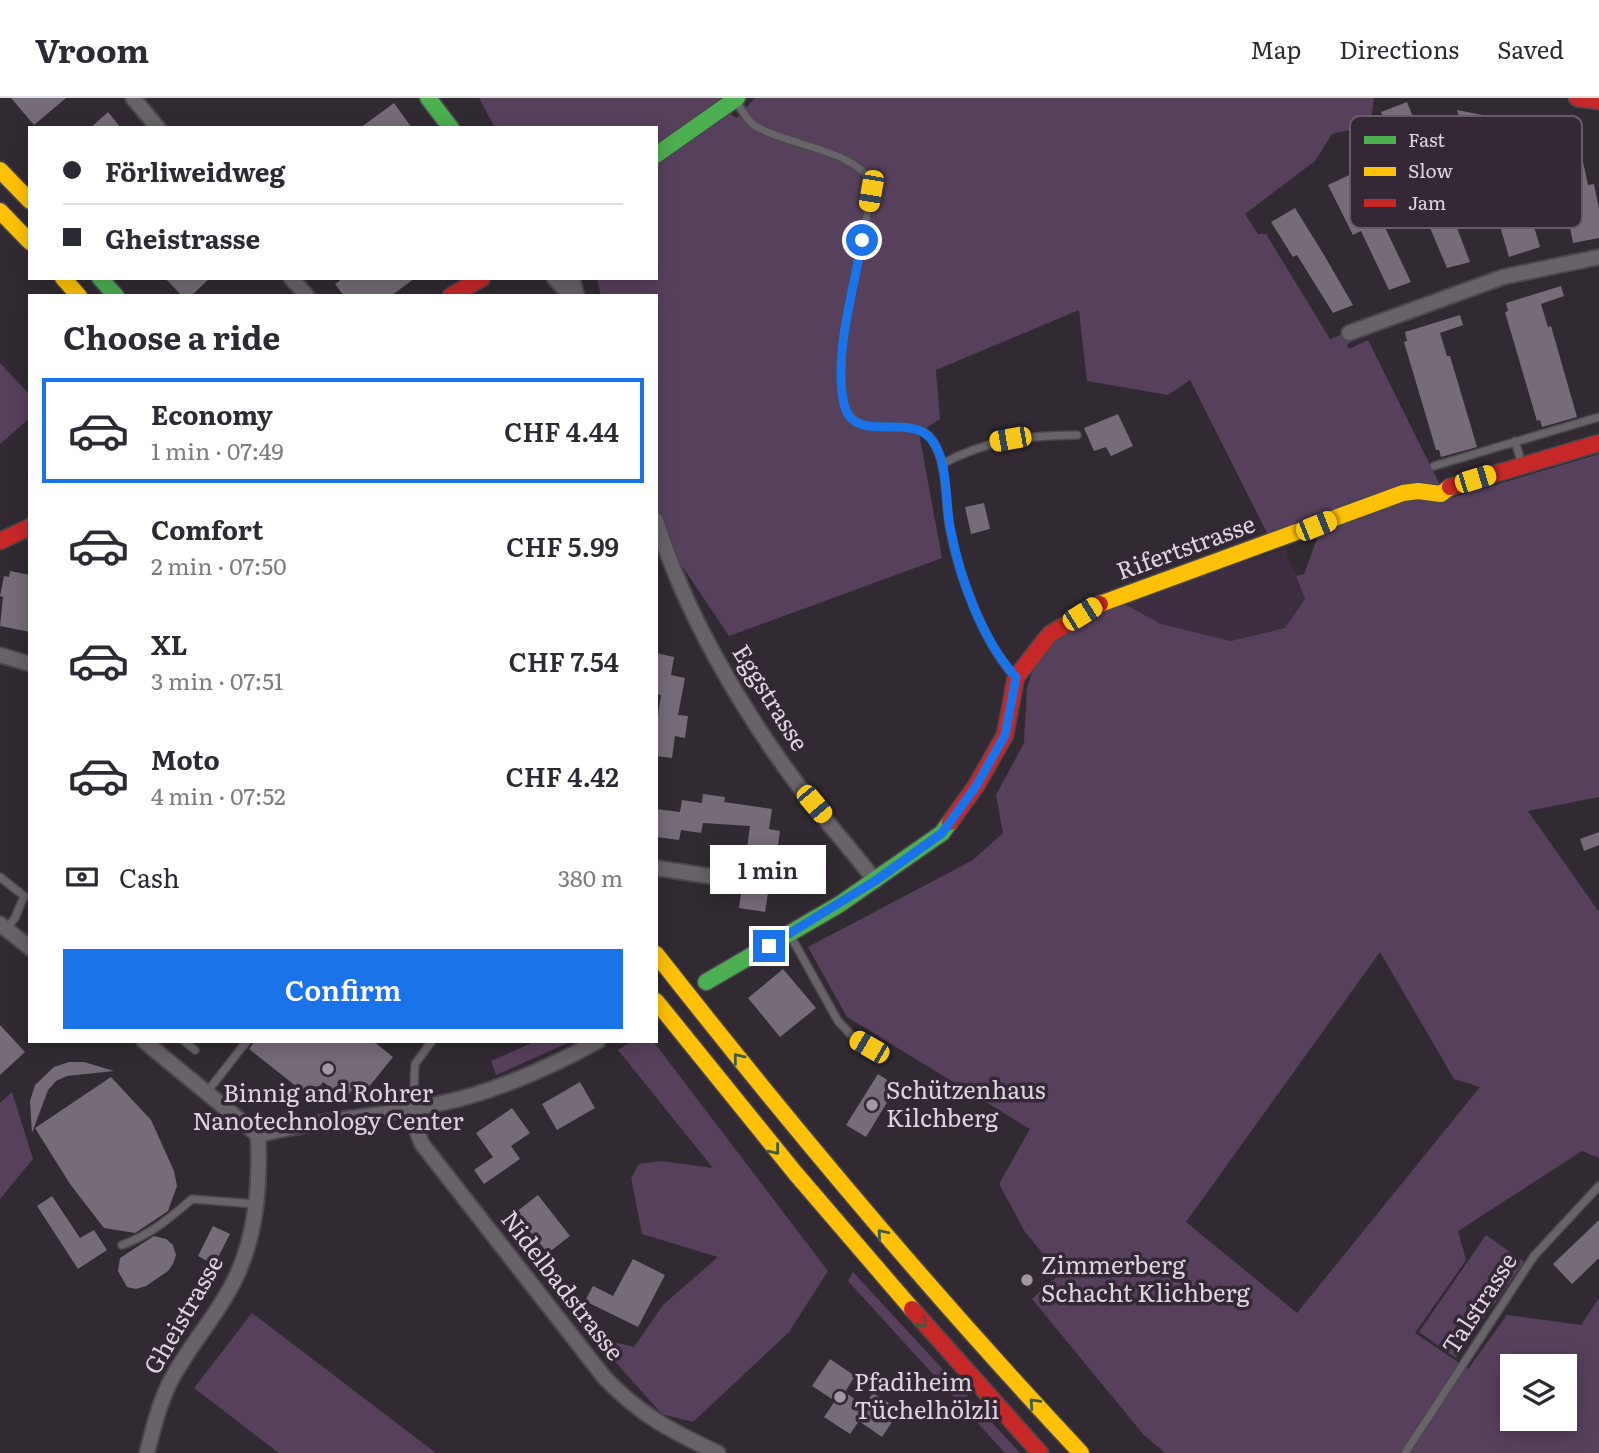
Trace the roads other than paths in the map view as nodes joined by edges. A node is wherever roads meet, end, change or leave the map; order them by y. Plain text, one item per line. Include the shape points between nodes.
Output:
1 (133, 98) edge
2 (428, 98) edge
3 (1577, 98) edge
4 (736, 99) edge
5 (1599, 101) edge
6 (156, 126) edge
7 (449, 126) edge
8 (658, 154) edge
9 (0, 170) edge
10 (28, 199) edge
11 (0, 211) edge
12 (28, 240) edge
13 (1599, 257) edge
14 (65, 280) edge
15 (102, 280) edge
16 (293, 280) edge
17 (476, 280) edge
18 (556, 280) edge
19 (77, 294) edge
20 (114, 294) edge
21 (305, 294) edge
22 (454, 294) edge
23 (569, 294) edge
24 (1349, 333) dead end
25 (1599, 417) edge
26 (1077, 435) dead end
27 (1515, 441) junction
28 (1599, 443) edge
29 (942, 464) junction
30 (1523, 465) junction
31 (1434, 466) dead end
32 (658, 526) edge
33 (28, 528) edge
34 (0, 541) edge
35 (0, 654) edge
36 (28, 663) edge
37 (1016, 677) junction
38 (658, 868) edge
39 (709, 876) dead end
40 (0, 877) edge
41 (875, 881) junction
42 (7, 924) edge
43 (790, 934) junction
44 (28, 946) edge
45 (658, 957) edge
46 (706, 982) dead end
47 (658, 1002) edge
48 (146, 1043) edge
49 (187, 1043) edge
50 (245, 1043) edge
51 (431, 1043) edge
52 (594, 1043) edge
53 (195, 1049) dead end
54 (883, 1055) dead end
55 (206, 1093) junction
56 (413, 1108) junction
57 (258, 1135) junction
58 (1599, 1186) edge
59 (256, 1204) junction
60 (122, 1245) dead end
61 (147, 1453) edge
62 (718, 1453) edge
63 (1040, 1453) edge
64 (1081, 1453) edge
65 (1405, 1453) edge

1 - 6 street
2 - 7 main road
3 - 5 main road
4 - 8 main road
4 - 29 lane via 753,125 850,162 866,173 871,191 840,365 844,404 856,423 923,431 933,440
9 - 10 main road
11 - 12 main road
13 - 24 street via 1503,276
14 - 19 main road
15 - 20 main road
16 - 21 street
17 - 22 main road
18 - 23 street
25 - 27 lane
26 - 29 lane via 992,442
27 - 30 lane
27 - 31 lane
28 - 30 main road, Rifertstrasse
29 - 37 lane via 950,530 961,571 981,621
30 - 37 main road, Rifertstrasse via 1452,486 1441,494 1403,493 1099,604 1050,634
32 - 41 street, Eggstrasse via 668,558 729,682 798,785
33 - 34 main road
35 - 36 street
37 - 41 main road, Rifertstrasse via 1005,735 976,786 942,833
38 - 39 street
40 - 42 lane via 24,897
41 - 43 main road
42 - 44 street
43 - 46 main road
43 - 54 lane via 838,1021 854,1038
64 -> 45 main road via 903,1258
47 -> 63 main road via 836,1224
48 - 55 street
49 - 53 lane
50 - 55 lane
51 - 56 lane via 415,1064
52 - 56 street via 488,1090
55 - 57 street
56 - 57 street
56 - 62 street, Nidelbadstrasse via 422,1144 604,1377 651,1419
57 - 59 street, Gheistrasse
58 - 65 lane, Talstrasse via 1534,1256
59 - 60 lane via 192,1199 164,1223
59 - 61 street, Gheistrasse via 237,1275 170,1381

